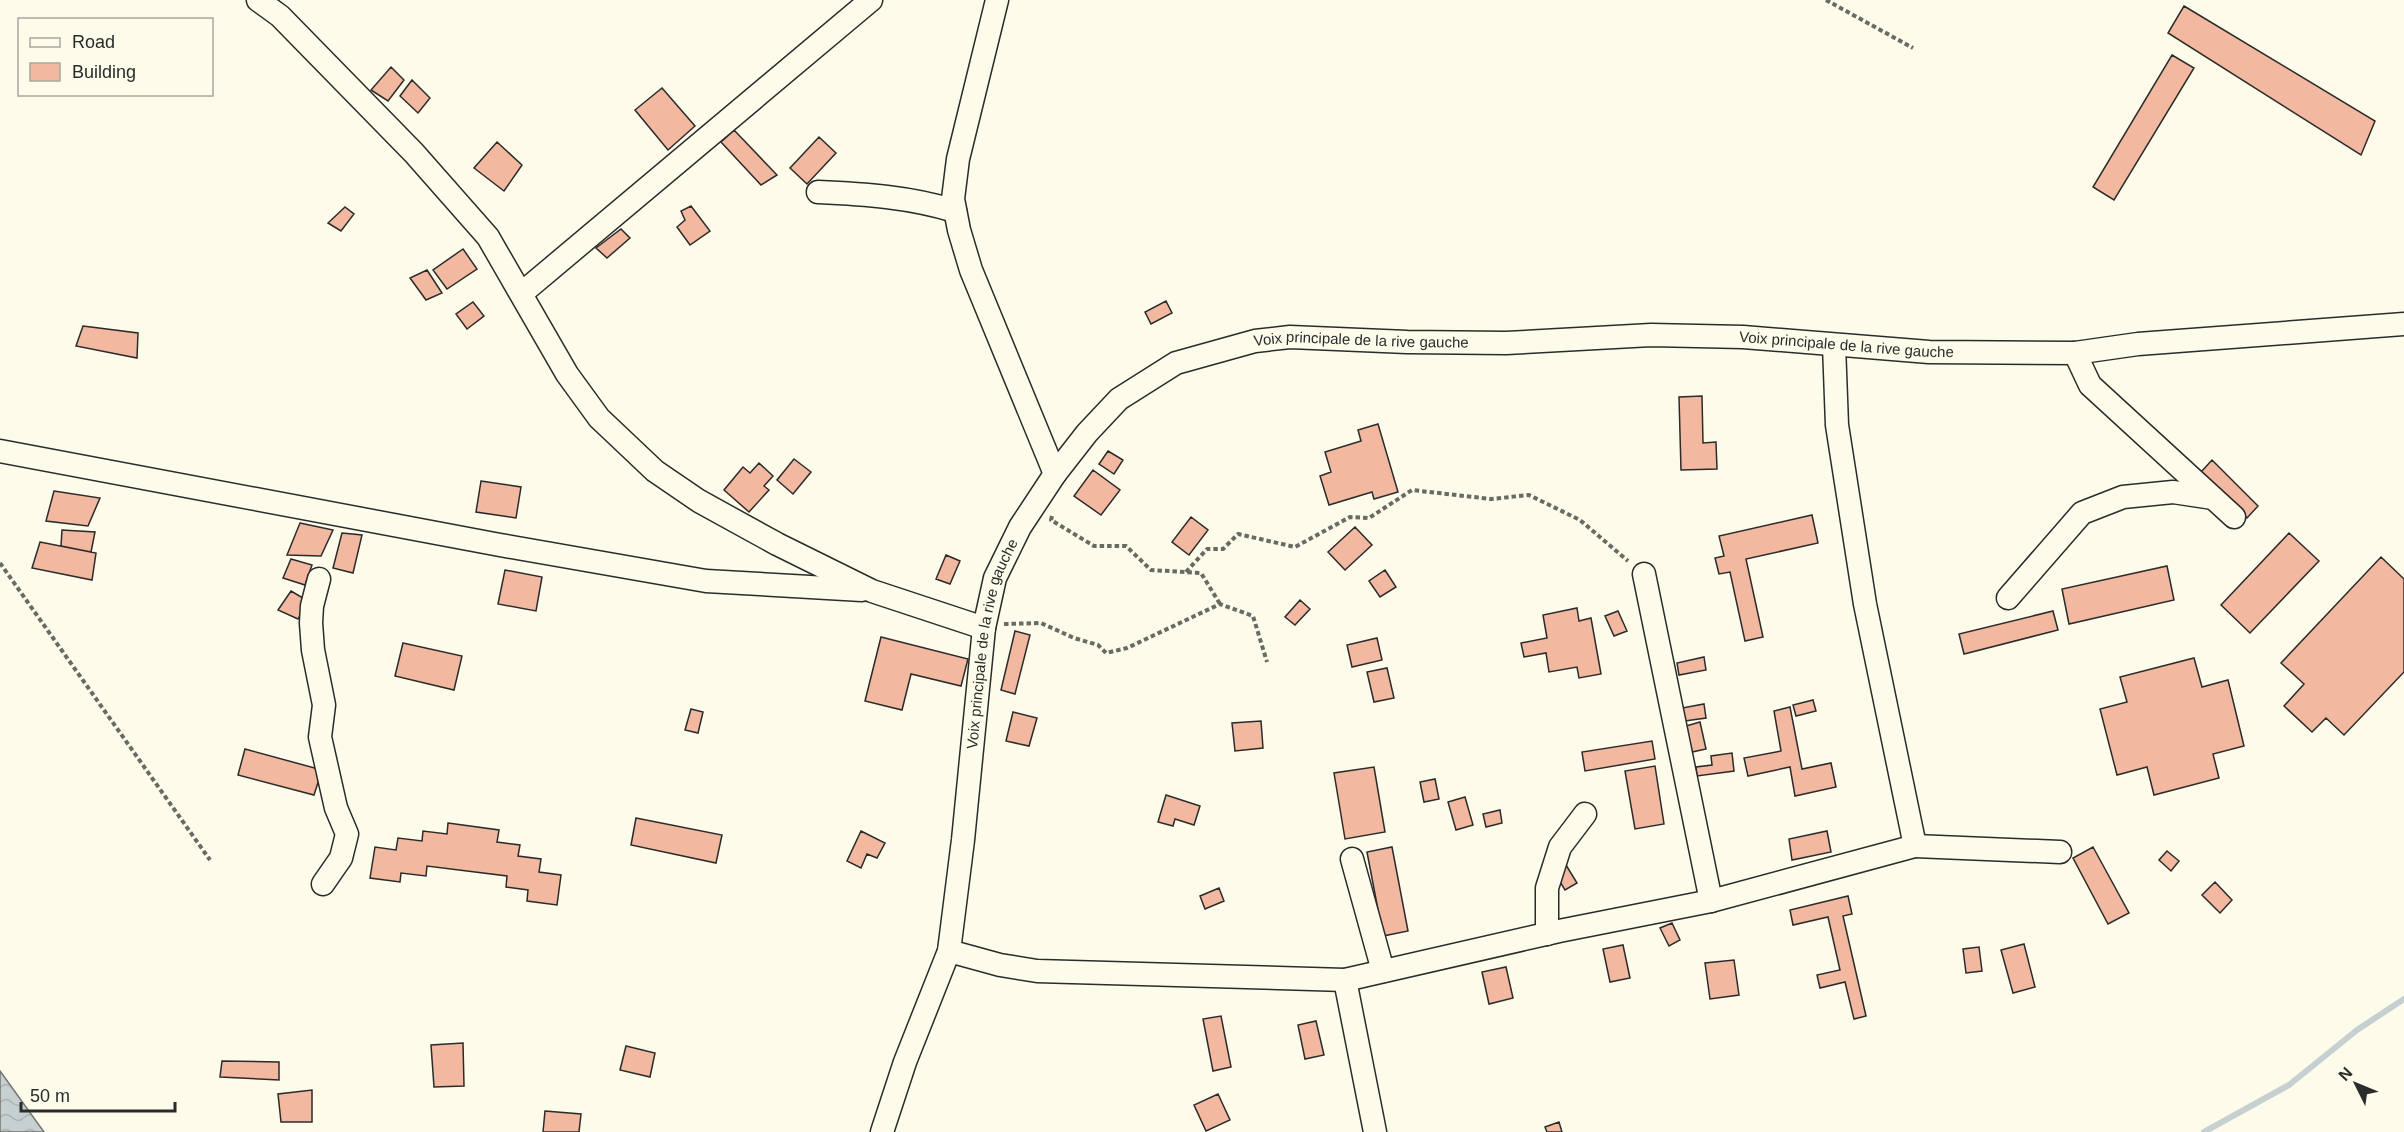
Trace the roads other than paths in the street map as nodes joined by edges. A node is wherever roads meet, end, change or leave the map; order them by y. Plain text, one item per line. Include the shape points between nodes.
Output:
1 (258, 0) edge
2 (871, 0) edge
3 (997, 0) edge
4 (818, 192) dead end
5 (955, 211) junction
6 (522, 293) junction
7 (2404, 324) edge
8 (1834, 345) junction
9 (2075, 352) junction
10 (0, 451) edge
11 (1055, 474) junction
12 (2213, 498) junction
13 (2234, 518) dead end
14 (1644, 574) road end
15 (319, 579) dead end
16 (872, 591) junction
17 (2008, 598) dead end
18 (984, 628) junction
19 (1585, 813) dead end
20 (1915, 846) junction
21 (2060, 852) dead end
22 (1352, 859) dead end
23 (323, 884) dead end
24 (1711, 901) junction
25 (1547, 934) junction
26 (949, 951) junction
27 (1383, 971) junction
28 (1345, 980) junction
29 (882, 1132) edge
30 (1375, 1132) edge

1 - 6 street via 280,16 414,153 488,237
2 - 6 street
3 - 5 street via 958,159
4 - 5 street via 879,195 927,202
5 - 11 street via 971,270
6 - 16 street via 573,383 599,418 655,471 777,544
7 - 9 street, Voix principale de la rive gauche
8 - 9 street, Voix principale de la rive gauche via 1929,352
8 - 11 street, Voix principale de la rive gauche via 1743,337 1651,335 1506,342 1290,338 1255,341 1176,363 1119,399
8 - 20 street via 1837,425 1858,559
9 - 12 street via 2090,385
10 - 16 street via 706,581
11 - 18 street, Voix principale de la rive gauche via 1020,527 995,578
12 - 13 street
12 - 17 street via 2173,492 2123,497 2082,513
14 - 24 street
15 - 23 street via 311,623 324,705 320,737 334,801 347,834 341,858
16 - 18 street
18 - 26 street, Voix principale de la rive gauche
19 - 25 street via 1560,847 1547,888
20 - 21 street
20 - 24 street
22 - 27 street
24 - 25 street
25 - 27 street
26 - 28 street via 1037,971
26 - 29 street, Voix principale de la rive gauche
27 - 28 street
28 - 30 street

